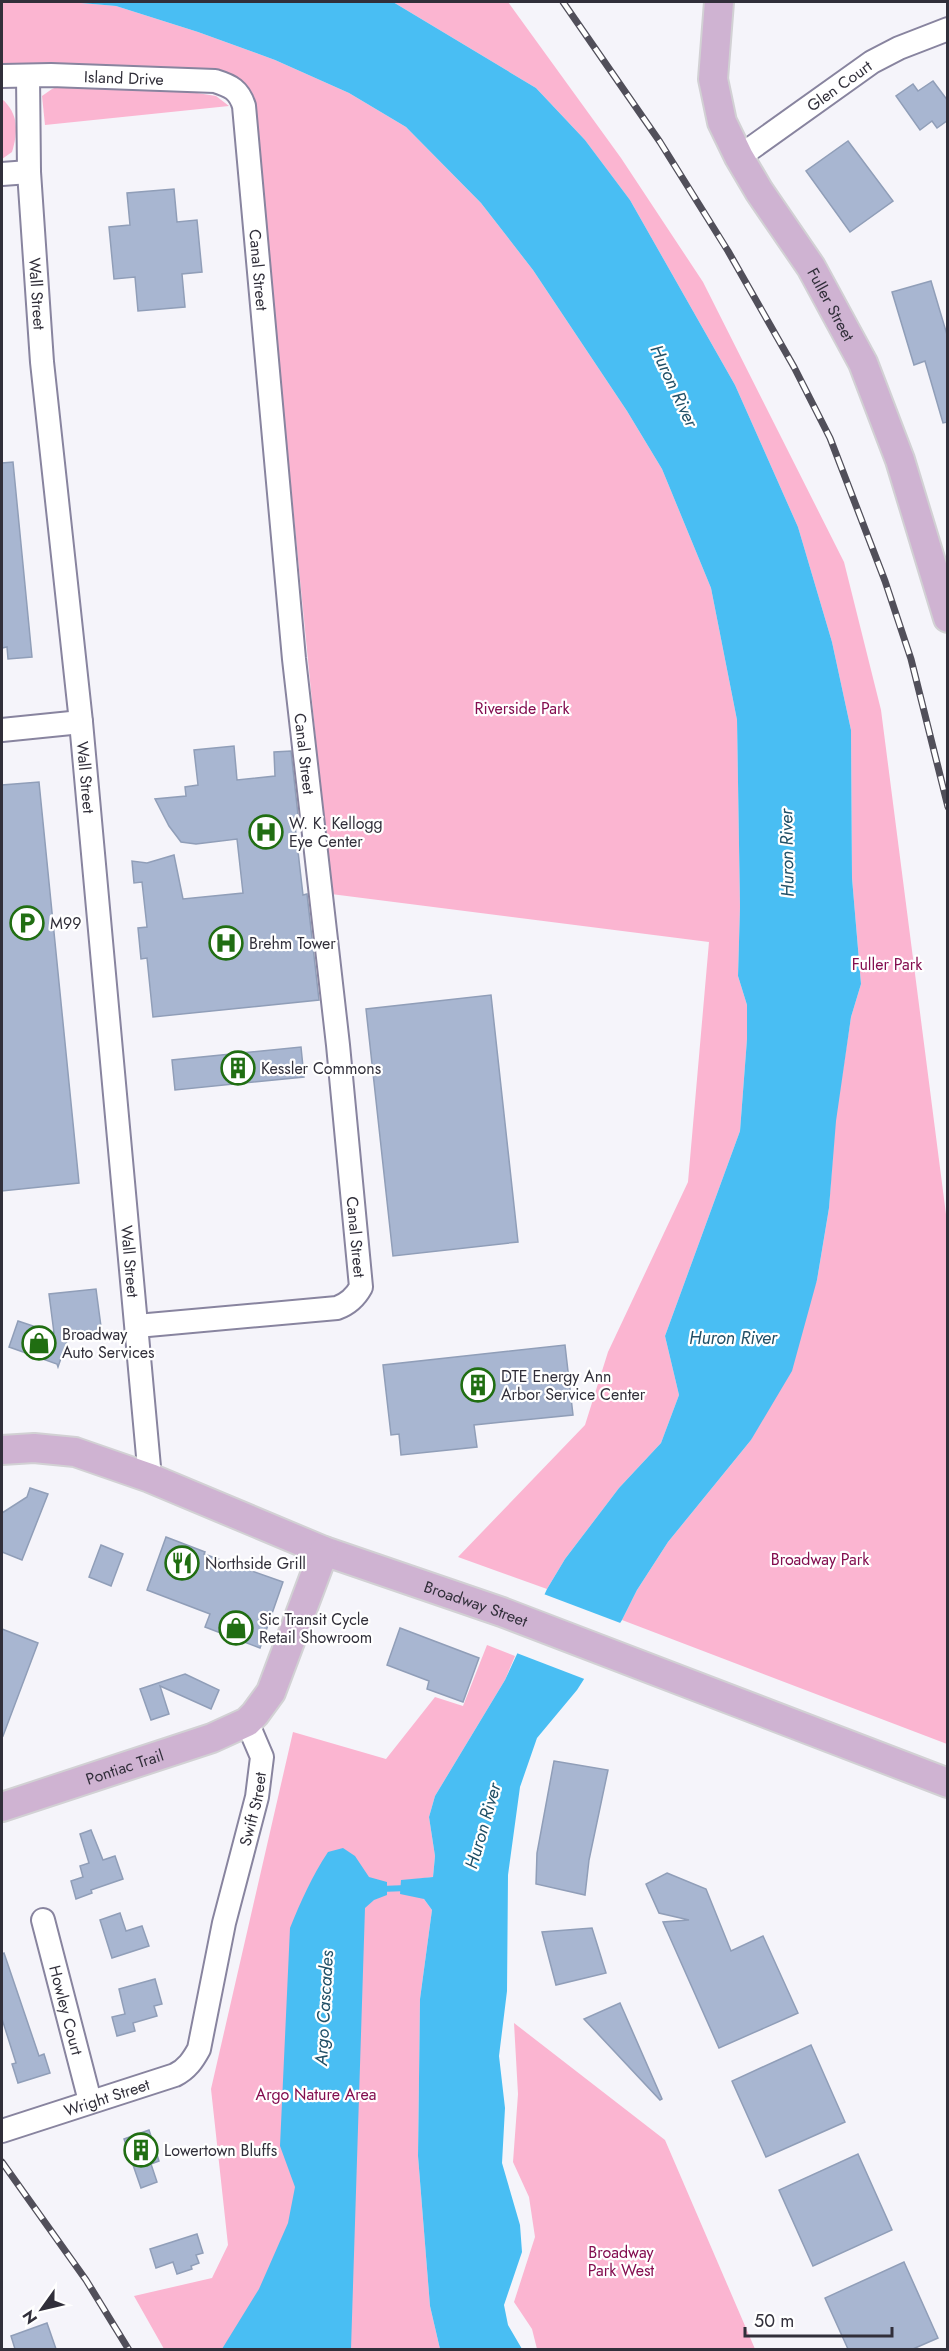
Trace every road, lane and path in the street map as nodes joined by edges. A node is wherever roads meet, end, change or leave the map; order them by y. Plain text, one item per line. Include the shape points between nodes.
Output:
1 (719, 2) edge
2 (948, 29) edge
3 (2, 76) edge
4 (28, 76) junction
5 (240, 95) joint
6 (739, 157) junction
7 (30, 172) junction
8 (2, 174) edge
9 (948, 618) edge
10 (81, 722) junction
11 (2, 730) edge
12 (137, 1326) junction
13 (2, 1450) edge
14 (150, 1478) junction
15 (324, 1551) junction
16 (246, 1722) junction
17 (948, 1783) edge
18 (2, 1807) edge
19 (42, 1920) dead end
20 (199, 2049) joint
21 (90, 2101) junction
22 (2, 2131) edge

1 - 6 main road, Fuller Street via 713,79 722,122
2 - 6 street, Glen Court via 872,62
3 - 4 street, Island Drive
4 - 5 street, Island Drive via 215,81
4 - 7 street, Wall Street
5 - 12 street, Canal Street via 294,659 362,1287 346,1305 337,1308
6 - 9 main road, Fuller Street via 811,267 863,363 900,460
7 - 8 street
7 - 10 street, Wall Street via 42,362
10 - 11 street
10 - 12 street, Wall Street
12 - 14 street, Wall Street
13 - 14 main road, Broadway Street via 75,1452
14 - 15 main road, Broadway Street
15 - 16 main road via 271,1692
15 - 17 main road, Broadway Street via 502,1612
16 - 18 main road, Pontiac Trail via 212,1738
16 - 20 street, Swift Street via 262,1757 257,1797 224,1923
19 - 21 street, Howley Court
20 - 21 street, Wright Street via 181,2072
21 - 22 street, Wright Street

